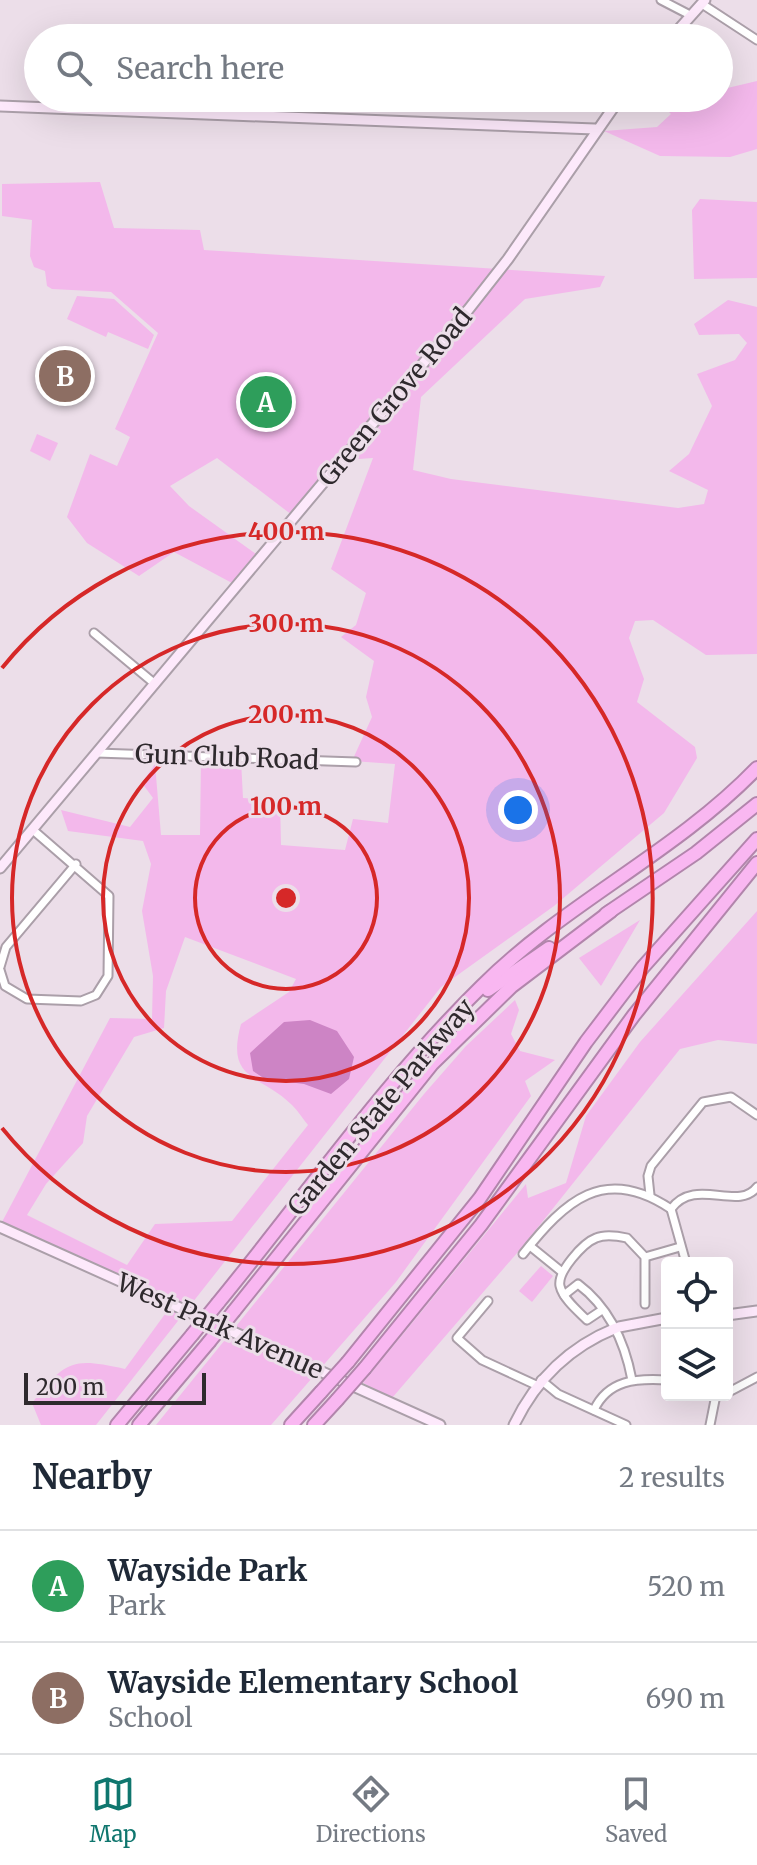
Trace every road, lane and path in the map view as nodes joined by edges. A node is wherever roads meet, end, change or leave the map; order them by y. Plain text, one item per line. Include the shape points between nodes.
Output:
1 (661, 0) edge
2 (704, 3) edge
3 (690, 15) junction
4 (683, 24) edge
5 (757, 40) edge
6 (0, 106) edge
7 (24, 107) edge
8 (155, 112) edge
9 (609, 112) edge
10 (595, 129) junction
11 (94, 633) dead end
12 (155, 684) junction
13 (97, 753) junction
14 (356, 762) dead end
15 (757, 768) edge
16 (757, 804) edge
17 (33, 830) junction
18 (757, 839) edge
19 (757, 863) edge
20 (76, 864) junction
21 (0, 868) edge
22 (611, 911) junction
23 (0, 968) edge
24 (452, 1020) junction
25 (757, 1115) edge
26 (757, 1187) edge
27 (650, 1195) junction
28 (671, 1209) junction
29 (0, 1227) edge
30 (530, 1246) junction
31 (680, 1247) junction
32 (523, 1254) dead end
33 (645, 1257) junction
34 (684, 1257) edge
35 (562, 1272) junction
36 (564, 1295) junction
37 (488, 1301) dead end
38 (645, 1304) dead end
39 (602, 1310) junction
40 (757, 1311) edge
41 (733, 1314) edge
42 (661, 1319) edge
43 (618, 1328) junction
44 (757, 1377) edge
45 (632, 1380) junction
46 (661, 1380) edge
47 (539, 1383) junction
48 (733, 1390) edge
49 (713, 1401) edge
50 (594, 1410) junction
51 (117, 1425) edge
52 (139, 1425) edge
53 (291, 1425) edge
54 (314, 1425) edge
55 (440, 1425) edge
56 (514, 1425) edge
57 (626, 1425) edge
58 (710, 1425) edge

1 - 3 street
2 - 3 street
2 - 5 street
3 - 4 street
6 - 7 street
8 - 10 street
9 - 10 street, Green Grove Road
10 - 12 street, Green Grove Road via 492,281
11 - 12 street
12 - 13 street, Green Grove Road
13 - 14 street, Gun Club Road
13 - 17 street, Green Grove Road
15 - 24 highway, Garden State Parkway via 674,841 502,968
16 - 22 highway
17 - 20 street
17 - 21 street, Green Grove Road
18 - 53 highway, bridge via 643,967 480,1198
19 - 54 highway, bridge via 634,1015 473,1234
20 - 23 street via 6,947
20 - 23 street via 106,890 111,902 108,976 101,989 81,1001 27,999 5,986
22 - 24 highway via 503,979
22 - 52 highway, Garden State Parkway, bridge via 512,986 432,1064
24 - 51 highway, Garden State Parkway, bridge via 400,1076
25 - 27 street via 731,1097 703,1102 651,1166
26 - 28 street via 746,1196 689,1194
27 - 28 street
27 - 30 street via 602,1191 577,1198
28 - 31 street
29 - 55 street, West Park Avenue
30 - 32 street
30 - 35 street
31 - 33 street
31 - 34 street
33 - 35 street via 627,1238 600,1237
33 - 38 street
35 - 36 street
36 - 39 street via 587,1320
36 - 39 street via 578,1284
37 - 47 street via 457,1338 482,1360
39 - 43 street
40 - 41 street
42 - 43 street
43 - 45 street
43 - 47 street via 581,1346
44 - 48 street
45 - 46 street
45 - 50 street via 604,1393
47 - 50 street
47 - 56 street
49 - 58 street
50 - 57 street

